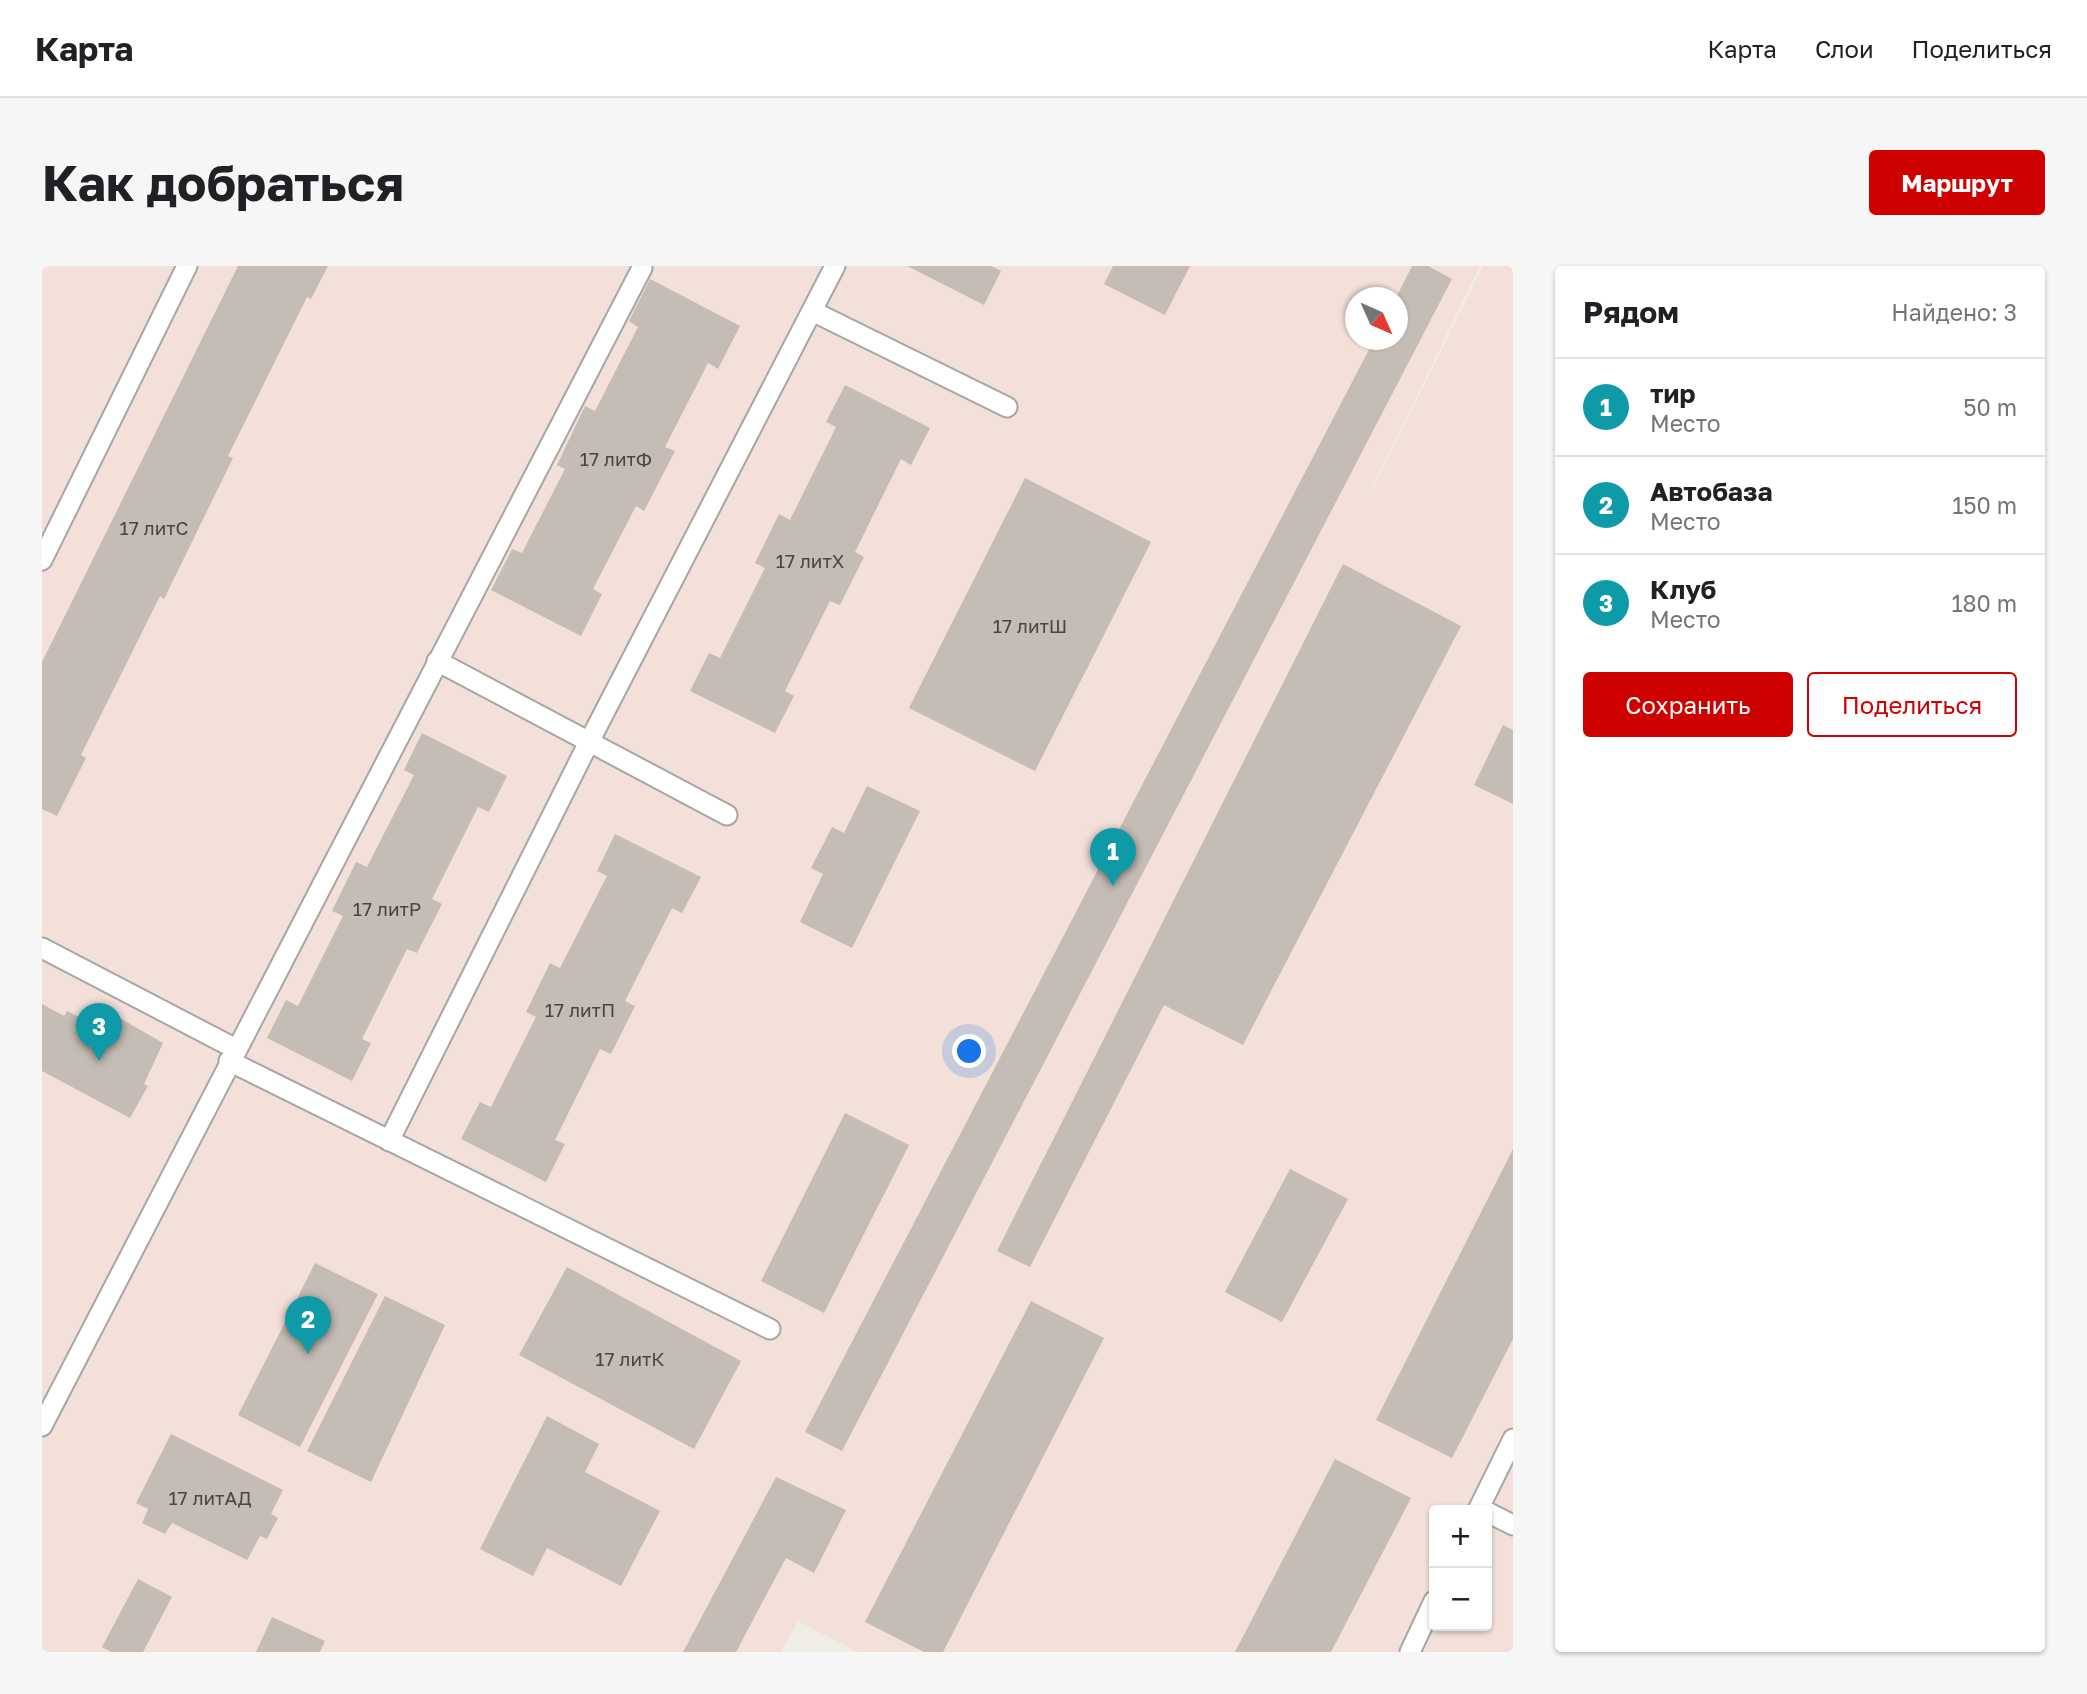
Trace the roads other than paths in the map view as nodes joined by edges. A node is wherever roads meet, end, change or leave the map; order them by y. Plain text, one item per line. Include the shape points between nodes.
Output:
1 (187, 266) edge
2 (835, 266) edge
3 (642, 268) dead end
4 (811, 311) junction
5 (1007, 407) dead end
6 (42, 560) edge
7 (437, 661) junction
8 (589, 742) junction
9 (727, 814) dead end
10 (42, 948) edge
11 (232, 1055) junction
12 (389, 1141) junction
13 (770, 1329) dead end
14 (42, 1426) edge
15 (1513, 1439) edge
16 (1484, 1505) edge
17 (1492, 1515) edge
18 (1513, 1525) edge
19 (1429, 1611) edge
20 (1409, 1652) edge

1 - 6 lane
2 - 4 lane
3 - 7 lane
4 - 5 lane
4 - 8 lane
7 - 8 lane
7 - 11 lane
8 - 9 lane
8 - 12 lane
10 - 11 lane
11 - 12 lane
11 - 14 lane
12 - 13 lane
15 - 16 lane
17 - 18 lane
19 - 20 lane

